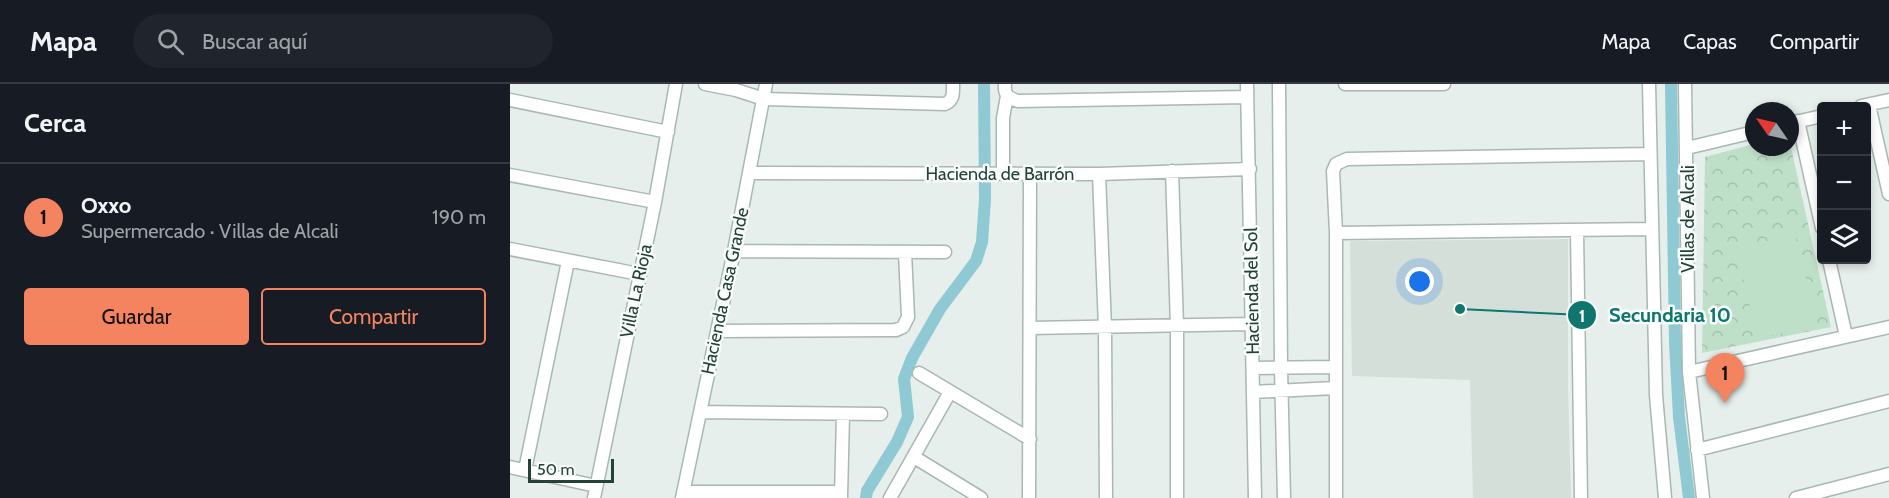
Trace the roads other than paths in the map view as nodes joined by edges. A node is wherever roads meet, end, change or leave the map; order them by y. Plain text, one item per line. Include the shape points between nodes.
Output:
1 (676, 84) edge
2 (705, 84) edge
3 (766, 84) edge
4 (953, 84) edge
5 (1247, 84) edge
6 (1279, 84) edge
7 (1345, 84) edge
8 (1444, 84) edge
9 (1649, 84) edge
10 (1685, 84) edge
11 (1006, 90) edge
12 (1247, 97) junction
13 (764, 99) junction
14 (510, 100) edge
15 (1889, 100) edge
16 (1871, 104) edge
17 (1817, 117) edge
18 (1799, 121) edge
19 (1871, 128) edge
20 (668, 132) junction
21 (1745, 134) edge
22 (1799, 142) edge
23 (1687, 148) junction
24 (1650, 154) junction
25 (1250, 169) junction
26 (1172, 171) junction
27 (749, 173) junction
28 (999, 173) junction
29 (1030, 174) junction
30 (1099, 174) junction
31 (510, 175) edge
32 (1889, 194) edge
33 (655, 202) junction
34 (1817, 212) edge
35 (1652, 230) junction
36 (1577, 231) junction
37 (1336, 232) junction
38 (510, 249) edge
39 (734, 251) junction
40 (905, 252) junction
41 (945, 252) dead end
42 (568, 261) junction
43 (1829, 264) edge
44 (639, 274) junction
45 (1251, 324) junction
46 (1177, 326) junction
47 (1889, 327) edge
48 (1030, 328) junction
49 (1104, 328) junction
50 (717, 332) junction
51 (1846, 336) junction
52 (1335, 367) junction
53 (1253, 368) junction
54 (1281, 368) junction
55 (1689, 372) junction
56 (919, 373) dead end
57 (1335, 388) junction
58 (1282, 390) junction
59 (950, 392) junction
60 (1253, 392) junction
61 (1889, 401) edge
62 (700, 412) junction
63 (881, 414) dead end
64 (843, 415) junction
65 (1030, 439) junction
66 (1696, 450) junction
67 (914, 457) junction
68 (510, 467) edge
69 (525, 470) junction
70 (1889, 474) edge
71 (595, 492) edge
72 (683, 495) edge
73 (841, 495) edge
74 (891, 498) edge
75 (981, 498) edge
76 (1029, 498) edge
77 (1106, 498) edge
78 (1177, 498) edge
79 (1255, 498) edge
80 (1284, 498) edge
81 (1336, 498) edge
82 (1581, 498) edge
83 (1665, 498) edge
84 (1702, 498) edge
85 (1796, 498) edge

1 - 20 street, Villa La Rioja
2 - 13 street
3 - 13 street, Hacienda Casa Grande
4 - 13 street via 953,98 945,104
5 - 12 street, Hacienda del Sol
6 - 54 street, Hacienda del Sol
7 - 8 street
9 - 24 street, Villas de Alcali
10 - 23 street, Villas de Alcali
11 - 12 street via 1018,101
11 - 28 street
12 - 25 street, Hacienda del Sol
13 - 27 street, Hacienda Casa Grande
14 - 20 street
15 - 16 street
17 - 18 street
19 - 32 street
20 - 33 street, Villa La Rioja
21 - 23 street
22 - 34 street
23 - 55 street, Villas de Alcali
24 - 35 street, Villas de Alcali
24 - 37 street via 1347,159 1336,164 1334,171
25 - 26 street, Hacienda de Barrón
25 - 45 street, Hacienda del Sol
26 - 30 street, Hacienda de Barrón
26 - 46 street
27 - 28 street, Hacienda de Barrón
27 - 39 street, Hacienda Casa Grande
28 - 29 street, Hacienda de Barrón
29 - 30 street, Hacienda de Barrón
29 - 48 street
30 - 49 street
31 - 33 street
33 - 44 street, Villa La Rioja
35 - 36 street
35 - 83 street, Villas de Alcali via 1656,395
36 - 37 street
36 - 82 street
37 - 52 street
38 - 42 street
39 - 40 street
39 - 50 street, Hacienda Casa Grande
40 - 41 street
40 - 50 street via 908,317 903,327 896,330
42 - 44 street
42 - 69 street
43 - 51 street
44 - 71 street, Villa La Rioja
45 - 46 street
45 - 53 street, Hacienda del Sol
46 - 49 street
46 - 78 street
47 - 51 street
48 - 49 street
48 - 65 street
49 - 77 street
50 - 62 street, Hacienda Casa Grande
51 - 55 street
52 - 54 street
52 - 57 street
53 - 54 street
53 - 60 street, Hacienda del Sol
54 - 58 street, Hacienda del Sol
55 - 66 street, Villas de Alcali
56 - 59 street
57 - 58 street
57 - 81 street
58 - 60 street
58 - 80 street, Hacienda del Sol
59 - 65 street
59 - 67 street
60 - 79 street, Hacienda del Sol
61 - 66 street
62 - 64 street
62 - 72 street, Hacienda Casa Grande
63 - 64 street
64 - 73 street
65 - 76 street
66 - 84 street, Villas de Alcali
67 - 74 street
67 - 75 street
68 - 69 street
69 - 71 street
70 - 85 street
72 - 73 street

